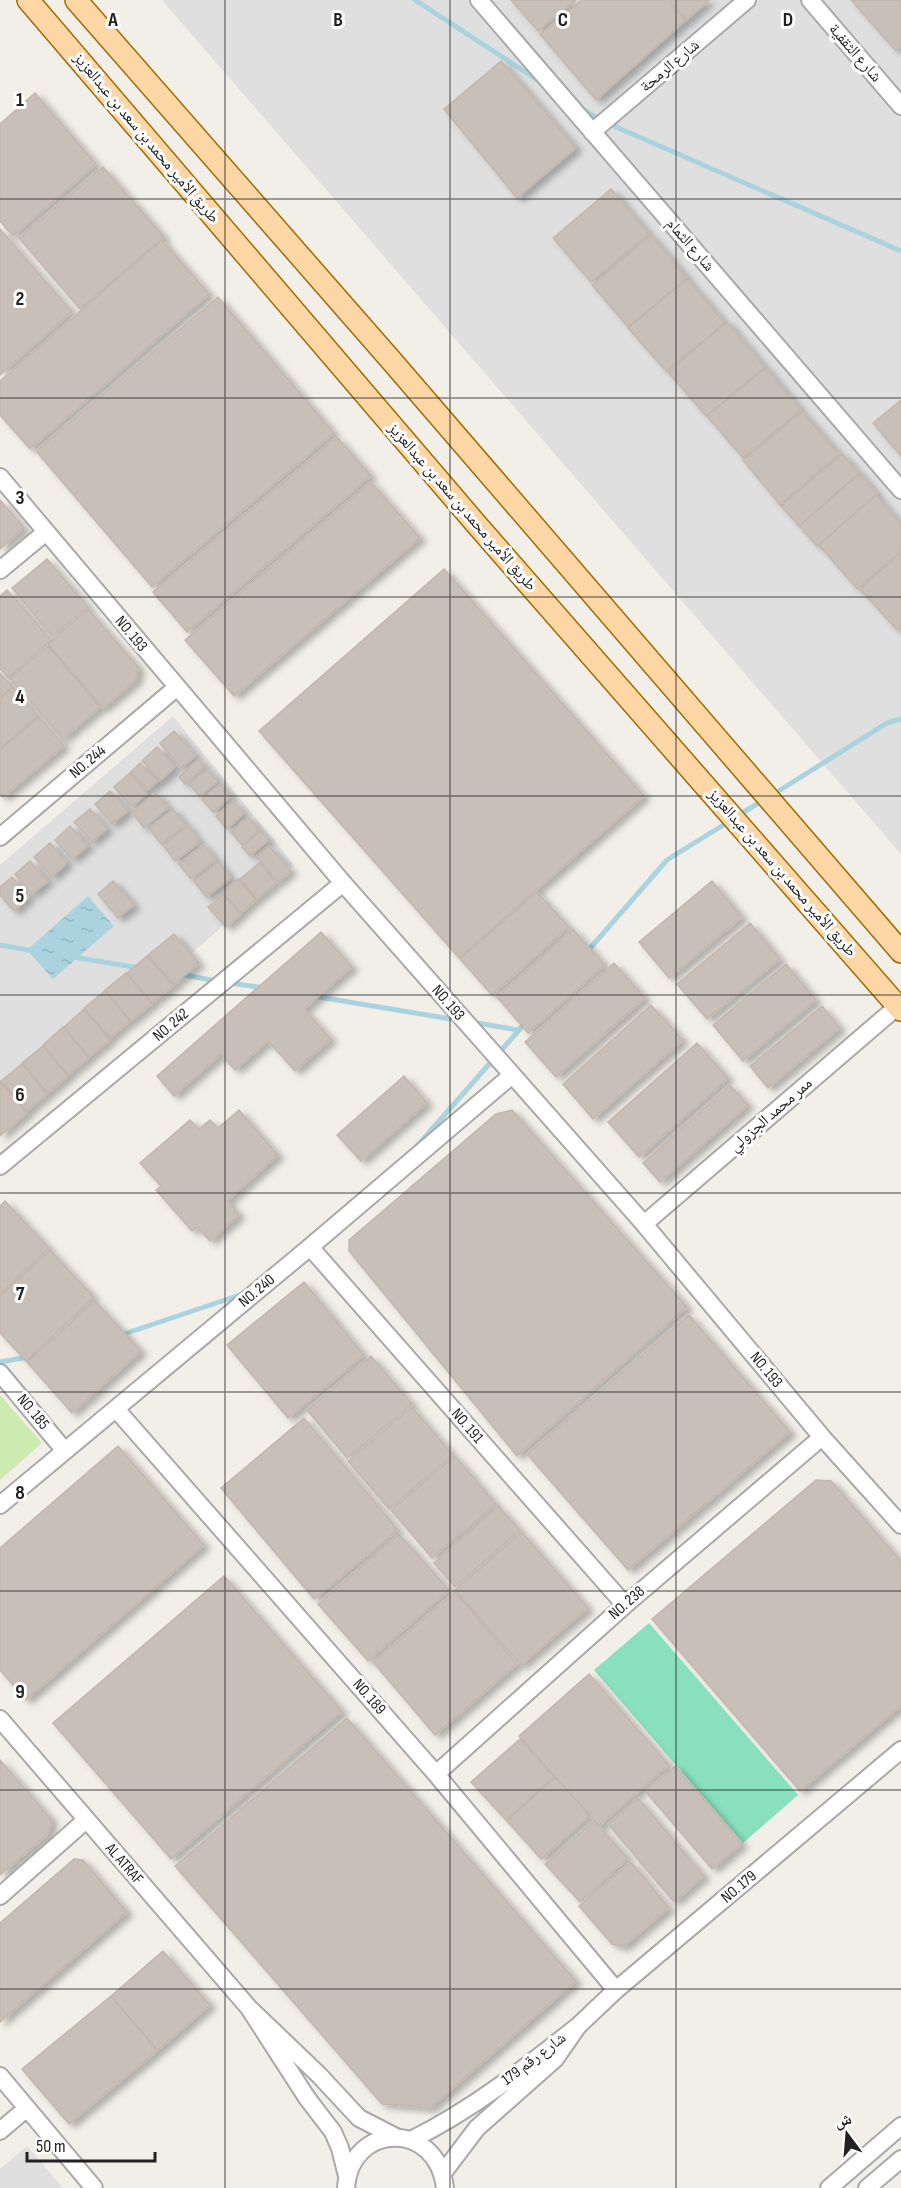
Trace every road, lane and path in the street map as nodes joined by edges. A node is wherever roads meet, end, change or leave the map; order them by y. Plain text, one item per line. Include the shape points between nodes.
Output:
1 (28, 0) edge
2 (76, 0) edge
3 (479, 0) edge
4 (747, 0) edge
5 (810, 0) edge
6 (901, 106) edge
7 (592, 132) junction
8 (0, 477) edge
9 (900, 487) edge
10 (46, 532) junction
11 (0, 570) edge
12 (176, 688) junction
13 (0, 837) edge
14 (343, 883) junction
15 (901, 952) edge
16 (899, 1008) edge
17 (512, 1075) junction
18 (0, 1166) edge
19 (644, 1224) junction
20 (310, 1247) junction
21 (0, 1373) edge
22 (116, 1409) junction
23 (822, 1437) junction
24 (65, 1450) junction
25 (0, 1505) edge
26 (901, 1525) edge
27 (625, 1605) junction
28 (0, 1719) edge
29 (901, 1750) edge
30 (436, 1774) junction
31 (86, 1820) junction
32 (0, 1896) edge
33 (616, 1990) junction
34 (249, 2008) junction
35 (578, 2026) junction
36 (0, 2076) edge
37 (27, 2108) junction
38 (901, 2126) edge
39 (0, 2131) edge
40 (404, 2139) junction
41 (901, 2159) edge
42 (444, 2181) edge
43 (347, 2182) edge
44 (94, 2188) edge
45 (829, 2188) edge
46 (867, 2188) edge

1 - 16 main road, طريق الأمير محمد بن سعد بن عبدالعزيز via 477,525
2 - 15 main road
3 - 7 street, شارع الثمام
4 - 7 street, شارع الرمحة
5 - 6 street, شارع الثقفية
7 - 9 street, شارع الثمام
8 - 10 street, NO. 193
10 - 11 street
10 - 12 street, NO. 193
12 - 13 street, NO. 244
12 - 14 street, NO. 193
14 - 17 street, NO. 193
14 - 18 street, NO. 242
16 - 19 street, ممر محمد الجزولي
17 - 19 street, NO. 193
17 - 20 street, NO. 240
19 - 23 street, NO. 193
20 - 22 street, NO. 240
20 - 27 street, NO. 191
21 - 24 street, NO. 185
22 - 24 street, NO. 240
22 - 30 street, NO. 189
23 - 26 street, NO. 193
23 - 27 street, NO. 238
24 - 25 street, NO. 240
27 - 30 street, NO. 238
28 - 31 street, AL ATRAF
29 - 33 street, NO. 179
30 - 33 street, NO. 189
31 - 32 street
31 - 34 street, AL ATRAF
33 - 35 street, NO. 179
34 - 40 street, AL ATRAF via 360,2118
34 - 43 street, AL ATRAF via 333,2132
35 - 40 street, شارع رقم 179 via 444,2124
35 - 42 street, شارع رقم 179 via 555,2059 477,2128
36 - 37 street
37 - 39 street
37 - 44 street
38 - 45 street
40 - 42 street, AL ATRAF via 425,2147 436,2159
40 - 43 street, AL ATRAF via 379,2140 364,2148 353,2161
41 - 46 street

